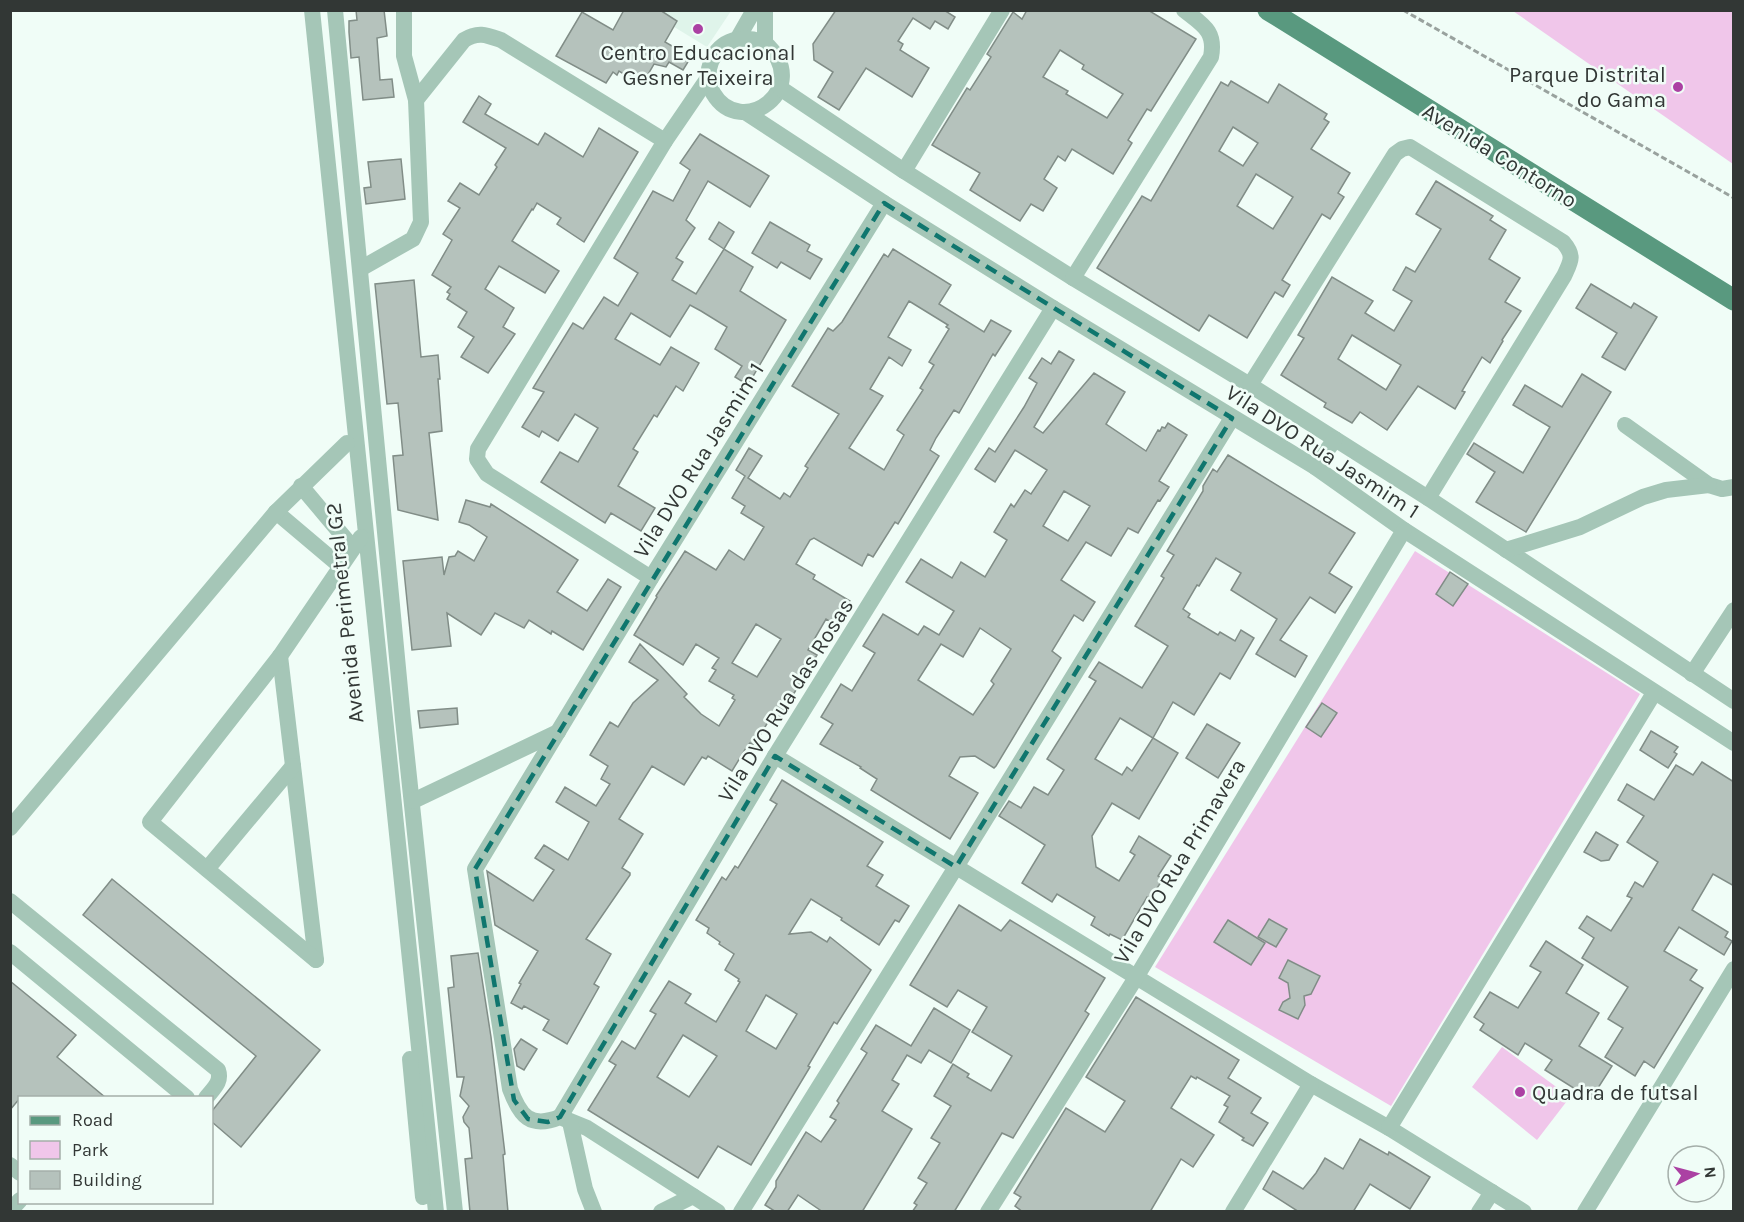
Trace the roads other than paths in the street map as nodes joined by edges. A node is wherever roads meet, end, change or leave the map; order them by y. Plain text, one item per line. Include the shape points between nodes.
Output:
1 (304, 10) edge
2 (312, 10) edge
3 (335, 10) edge
4 (404, 10) edge
5 (754, 10) edge
6 (765, 10) edge
7 (1002, 10) edge
8 (1184, 10) edge
9 (1268, 10) edge
10 (738, 38) junction
11 (765, 43) junction
12 (708, 78) junction
13 (780, 88) junction
14 (416, 100) junction
15 (745, 112) junction
16 (665, 141) junction
17 (904, 171) junction
18 (884, 202) junction
19 (360, 269) junction
20 (1073, 278) junction
21 (1734, 300) edge
22 (1053, 308) junction
23 (1250, 385) junction
24 (1232, 418) junction
25 (1625, 425) dead end
26 (1335, 439) junction
27 (347, 443) junction
28 (1315, 467) junction
29 (1709, 485) junction
30 (301, 486) junction
31 (1734, 488) edge
32 (1428, 498) junction
33 (276, 512) junction
34 (1404, 530) junction
35 (357, 542) junction
36 (1506, 550) junction
37 (340, 567) junction
38 (651, 578) junction
39 (1734, 610) edge
40 (280, 656) junction
41 (1692, 674) junction
42 (1654, 693) junction
43 (1734, 701) edge
44 (390, 722) junction
45 (558, 732) junction
46 (1734, 743) edge
47 (775, 756) junction
48 (293, 766) junction
49 (413, 801) junction
50 (10, 828) edge
51 (956, 867) junction
52 (207, 869) junction
53 (11, 903) edge
54 (10, 952) edge
55 (1734, 969) edge
56 (1137, 976) junction
57 (1311, 1084) junction
58 (186, 1096) edge
59 (208, 1096) edge
60 (565, 1119) junction
61 (1389, 1128) junction
62 (1492, 1192) junction
63 (693, 1196) junction
64 (425, 1212) edge
65 (436, 1212) edge
66 (455, 1212) edge
67 (594, 1212) edge
68 (661, 1212) edge
69 (718, 1212) edge
70 (741, 1212) edge
71 (988, 1212) edge
72 (1233, 1212) edge
73 (1479, 1212) edge
74 (1524, 1212) edge
75 (1586, 1212) edge

1 - 27 street, Avenida Perimetral G2
2 - 44 street
3 - 19 street, Avenida Perimetral G2
4 - 14 street via 404,56
5 - 10 street
6 - 11 street
7 - 17 street
8 - 20 street via 1211,35 1211,57
9 - 21 main road, Avenida Contorno
10 - 11 street
10 - 12 street via 716,52
11 - 13 street via 780,63
12 - 15 street via 716,99 734,111
12 - 16 street, Vila DVO Rua Jasmim 1
13 - 15 street via 766,106
13 - 17 street
14 - 16 street via 465,40 473,34 485,34 501,40
14 - 19 street via 421,222 413,238
15 - 18 street, Vila DVO Rua Jasmim 1
16 - 38 street, Vila DVO Rua Jasmim 1 via 478,449 477,459 487,474
17 - 20 street
18 - 22 street, Vila DVO Rua Jasmim 1
18 - 38 street, Vila DVO Rua Jasmim 1
19 - 44 street, Avenida Perimetral G2
20 - 23 street
22 - 24 street, Vila DVO Rua Jasmim 1
22 - 47 street, Vila DVO Rua das Rosas
23 - 26 street
23 - 32 street via 1395,153 1402,149 1410,147 1563,242 1570,250 1571,261 1564,276
24 - 28 street, Vila DVO Rua Jasmim 1
24 - 51 street
25 - 29 street
26 - 28 street
26 - 32 street
27 - 30 street
27 - 35 street, Avenida Perimetral G2
28 - 34 street, Vila DVO Rua Jasmim 1
29 - 31 street
29 - 36 street via 1643,497 1580,527
30 - 33 street
30 - 35 street
32 - 36 street
33 - 37 street
33 - 50 street
34 - 42 street, Vila DVO Rua Jasmim 1
34 - 56 street, Vila DVO Rua Primavera
35 - 37 street
35 - 44 street, Avenida Perimetral G2
36 - 41 street
37 - 40 street
38 - 45 street
39 - 41 street
40 - 48 street
40 - 52 street via 150,822
41 - 43 street
42 - 46 street, Vila DVO Rua Jasmim 1
42 - 61 street
44 - 49 street, Avenida Perimetral G2
44 - 64 street, Avenida Perimetral G2
44 - 65 street
45 - 49 street
45 - 60 street via 475,869 510,1089 520,1112 528,1119
47 - 51 street
47 - 60 street, Vila DVO Rua das Rosas
48 - 52 street
48 - 52 street via 316,960
49 - 66 street, Avenida Perimetral G2
51 - 56 street
51 - 70 street
53 - 59 street via 218,1070 218,1083
54 - 58 street
55 - 75 street
56 - 57 street
56 - 71 street, Vila DVO Rua Primavera
57 - 61 street
57 - 72 street
60 - 63 street via 587,1128
60 - 67 street
61 - 62 street
62 - 73 street
62 - 74 street
63 - 68 street
63 - 69 street

